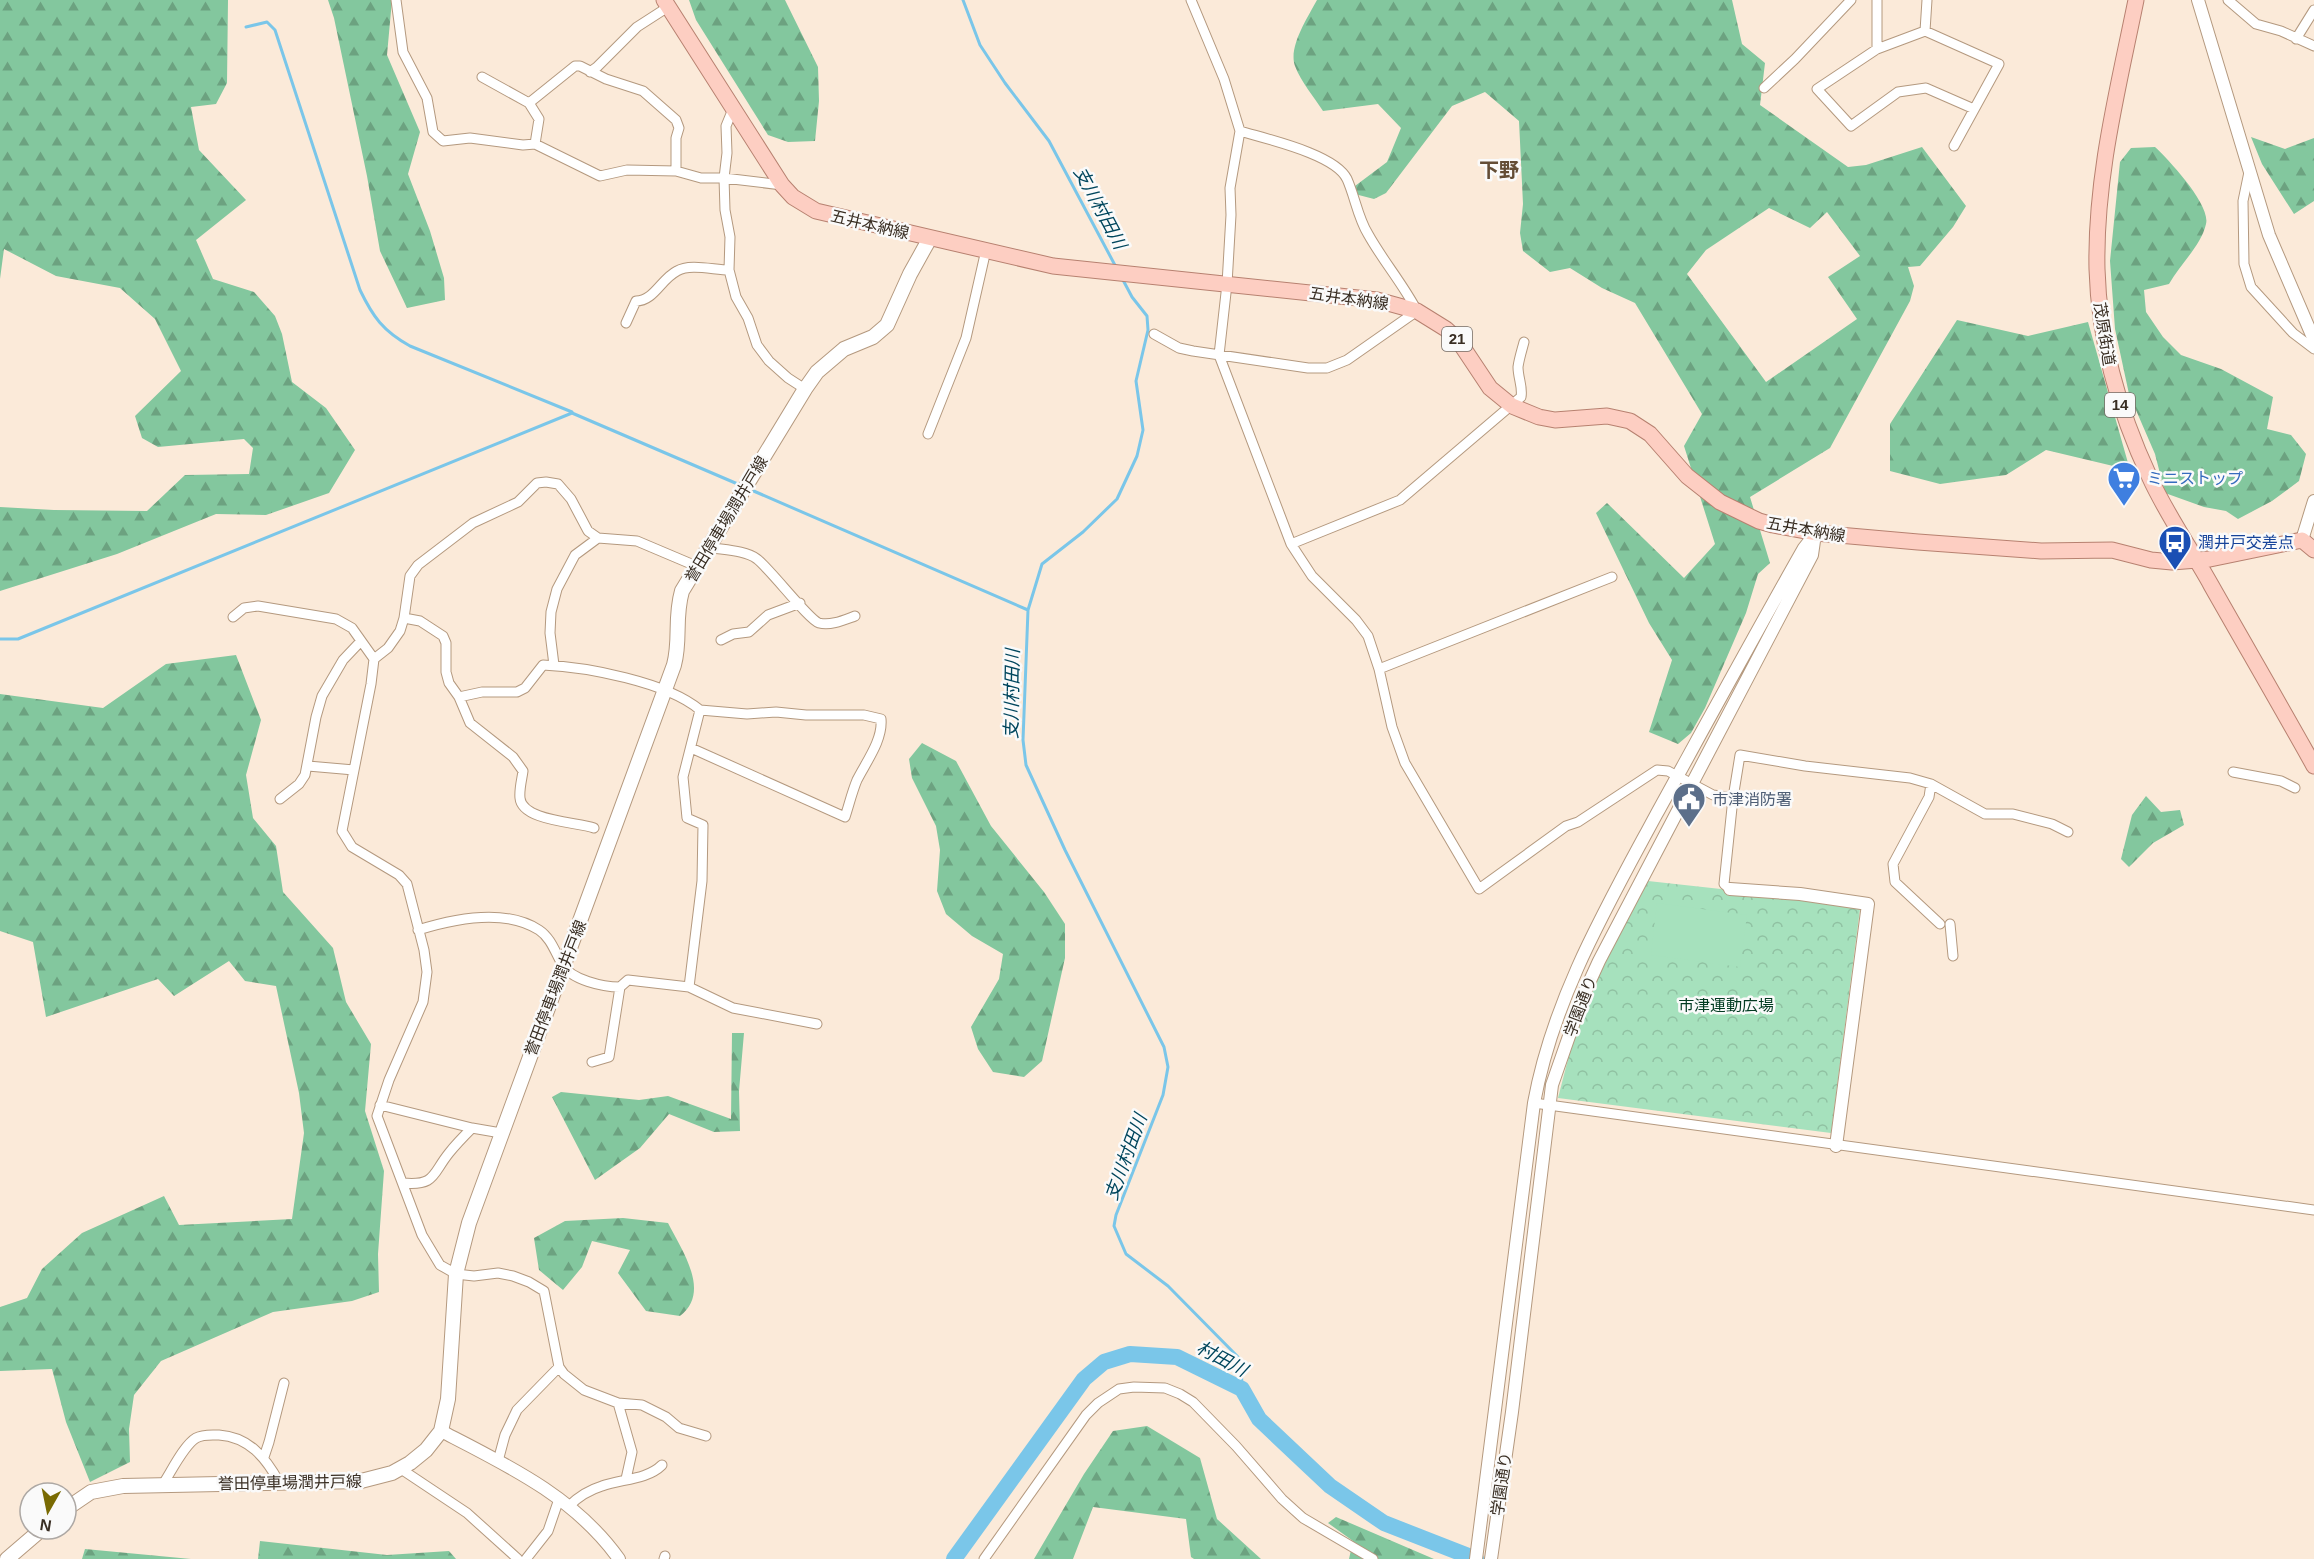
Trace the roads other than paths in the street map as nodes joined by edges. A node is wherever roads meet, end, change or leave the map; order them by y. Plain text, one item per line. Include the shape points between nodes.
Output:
1 (396, 0) edge
2 (1191, 0) edge
3 (1851, 0) edge
4 (1877, 0) edge
5 (1927, 0) edge
6 (2136, 0) edge
7 (2198, 0) edge
8 (2228, 0) edge
9 (666, 4) edge
10 (2314, 10) edge
11 (1925, 31) junction
12 (2296, 39) junction
13 (2314, 46) edge
14 (1877, 50) junction
15 (590, 72) junction
16 (482, 77) dead end
17 (1764, 88) dead end
18 (529, 103) junction
19 (733, 109) junction
20 (1974, 109) junction
21 (1240, 131) junction
22 (535, 144) junction
23 (1954, 146) dead end
24 (2249, 169) junction
25 (676, 171) junction
26 (724, 178) junction
27 (782, 185) junction
28 (930, 238) junction
29 (986, 250) junction
30 (729, 270) junction
31 (1227, 284) junction
32 (1417, 311) junction
33 (626, 323) dead end
34 (1154, 334) dead end
35 (2314, 340) edge
36 (1524, 342) dead end
37 (2314, 349) edge
38 (1219, 355) junction
39 (805, 389) junction
40 (1512, 405) junction
41 (928, 434) dead end
42 (2314, 501) edge
43 (1816, 532) junction
44 (598, 538) junction
45 (1291, 544) junction
46 (2308, 545) edge
47 (707, 547) junction
48 (2197, 560) junction
49 (696, 566) junction
50 (1612, 577) dead end
51 (800, 603) junction
52 (855, 616) dead end
53 (233, 617) dead end
54 (404, 618) junction
55 (721, 640) dead end
56 (361, 641) junction
57 (374, 659) junction
58 (554, 665) junction
59 (1379, 669) junction
60 (665, 690) junction
61 (459, 697) junction
62 (700, 710) junction
63 (691, 748) junction
64 (308, 766) junction
65 (2314, 766) edge
66 (354, 770) junction
67 (2232, 771) dead end
68 (1677, 777) junction
69 (1931, 784) junction
70 (1692, 785) junction
71 (2295, 788) dead end
72 (1733, 798) junction
73 (280, 799) dead end
74 (594, 828) dead end
75 (2068, 832) dead end
76 (1642, 842) junction
77 (1657, 850) junction
78 (1730, 889) joint
79 (418, 930) junction
80 (1953, 956) dead end
81 (563, 967) junction
82 (620, 987) junction
83 (690, 987) junction
84 (817, 1024) dead end
85 (592, 1062) dead end
86 (1534, 1103) junction
87 (380, 1105) junction
88 (1549, 1106) junction
89 (472, 1128) junction
90 (501, 1133) junction
91 (1836, 1146) junction
92 (403, 1183) junction
93 (2314, 1209) edge
94 (456, 1274) junction
95 (559, 1367) junction
96 (284, 1383) dead end
97 (618, 1402) junction
98 (441, 1431) junction
99 (706, 1436) dead end
100 (264, 1457) junction
101 (498, 1461) junction
102 (662, 1465) dead end
103 (401, 1469) junction
104 (626, 1479) junction
105 (279, 1482) junction
106 (163, 1484) junction
107 (78, 1499) edge
108 (564, 1502) junction
109 (28, 1541) edge
110 (7, 1559) edge
111 (518, 1559) edge
112 (526, 1559) edge
113 (619, 1559) edge
114 (984, 1559) edge
115 (1373, 1559) edge
116 (1476, 1559) edge
117 (1491, 1559) edge

1 - 22 street via 403,52 427,98 437,138 449,142 470,138
2 - 21 street via 1224,79
3 - 17 street
4 - 14 street
5 - 11 street
6 - 48 main road, 茂原街道 / 14 via 2101,178 2099,303 2126,423 2151,480
7 - 24 street
8 - 12 street via 2256,24
9 - 15 street
9 - 19 main road, 五井本納線 / 21
10 - 12 street
11 - 14 street
11 - 20 street via 1999,64
12 - 13 street
14 - 20 street via 1817,89 1851,126 1898,92 1926,88
15 - 18 street via 575,66
15 - 25 street via 643,92 676,120
16 - 18 street
18 - 22 street via 539,119
19 - 26 street via 726,126
19 - 27 main road, 五井本納線 / 21
20 - 23 street
21 - 31 street via 1230,188
21 - 32 street via 1300,148 1346,176 1367,233
22 - 25 street via 600,176 627,170
24 - 35 street via 2269,235
24 - 37 street via 2243,201 2244,264 2251,287 2293,333
25 - 26 street via 701,178
26 - 27 street
26 - 30 street
27 - 28 main road, 五井本納線 / 21 via 799,202 816,211
28 - 29 main road, 五井本納線 / 21
28 - 39 main road, 誉田停車場潤井戸線 via 887,325 873,337 844,349 817,372
29 - 31 main road, 五井本納線 / 21 via 1073,269
29 - 41 street via 966,338
30 - 33 street via 676,271 648,298 636,301
30 - 39 street via 757,345 782,372
31 - 32 main road, 五井本納線 / 21 via 1377,300
31 - 38 street
32 - 38 street via 1347,360 1327,368
32 - 40 main road, 五井本納線 / 21 via 1452,335 1490,388
34 - 38 street via 1179,348
36 - 40 street via 1518,366 1521,397
38 - 45 street
39 - 47 main road, 誉田停車場潤井戸線
40 - 43 main road, 五井本納線 / 21 via 1556,420 1607,416 1630,421 1650,434 1687,476 1720,502 1759,521
40 - 45 street via 1400,500
42 - 46 street
43 - 48 main road, 五井本納線 / 21 via 2041,551 2112,550 2172,562
43 - 68 street
43 - 70 street, 学園通り via 1812,555
44 - 49 street via 636,541
44 - 54 street via 588,531 572,499 558,484 537,483 518,502 473,523 417,565 410,576
44 - 58 street via 575,555 557,589 551,622
45 - 59 street via 1312,576 1368,636
46 - 48 main road, 五井本納線 / 21
47 - 49 main road, 誉田停車場潤井戸線
47 - 51 street via 756,558
48 - 65 main road, 茂原街道 / 14
49 - 60 main road, 誉田停車場潤井戸線 via 677,610 677,654
50 - 59 street
51 - 52 street via 820,623
51 - 55 street via 768,615 749,632
53 - 56 street via 244,608 258,606 319,615 352,628
54 - 57 street via 388,648
54 - 61 street via 420,621 443,636 446,672
56 - 57 street
56 - 64 street via 322,696
57 - 66 street
58 - 60 street
58 - 61 street via 543,665 517,692 482,692
59 - 68 street via 1405,763 1479,889 1566,826 1657,770
60 - 62 street
60 - 81 main road, 誉田停車場潤井戸線
61 - 74 street via 470,723 513,757 523,771 520,800 527,810 547,820
62 - 63 street
62 - 63 street via 864,715 881,719 882,725 845,816
63 - 83 street via 683,777 684,803 687,818 703,825 702,881
64 - 66 street
64 - 73 street via 299,784
66 - 79 street via 342,831 352,847 399,875 407,884
67 - 71 street via 2281,781
68 - 70 street
68 - 76 street
69 - 72 street via 1740,755
69 - 75 street via 1985,814 2013,814
69 - 80 street via 1929,797 1893,864 1895,882 1945,924
70 - 72 street via 1713,795
70 - 77 street, 学園通り
72 - 78 street via 1724,884
76 - 77 street
76 - 86 street via 1566,992 1550,1034
77 - 88 street, 学園通り via 1583,996 1552,1085
78 - 91 street via 1868,904
79 - 81 street via 472,917 513,920 539,930
79 - 87 street via 427,972 423,1002
81 - 82 street via 581,979 605,987
81 - 90 main road, 誉田停車場潤井戸線
82 - 83 street via 628,980
82 - 85 street via 609,1056
83 - 84 street via 732,1008
86 - 88 street
86 - 116 street
87 - 89 street
87 - 92 street via 377,1116
88 - 91 street
88 - 117 street, 学園通り
89 - 90 street
89 - 92 street via 428,1181
90 - 94 main road, 誉田停車場潤井戸線 via 469,1223
91 - 93 street
92 - 94 street via 428,1245 440,1265
94 - 95 street via 498,1273 544,1291
94 - 98 main road, 誉田停車場潤井戸線 via 448,1400
95 - 97 street via 584,1390
95 - 101 street via 517,1410
96 - 100 street
97 - 99 street via 642,1405 680,1428
97 - 104 street via 632,1452
98 - 101 street
98 - 103 main road, 誉田停車場潤井戸線 via 426,1450
100 - 105 street
100 - 106 street via 237,1439 203,1435 187,1447
101 - 108 street
102 - 104 street via 652,1473
103 - 105 main road, 誉田停車場潤井戸線 via 361,1481
103 - 111 street via 467,1513
104 - 108 street
105 - 106 main road, 誉田停車場潤井戸線
106 - 107 main road, 誉田停車場潤井戸線 via 100,1488
108 - 112 street
108 - 113 street via 598,1531
109 - 110 main road
114 - 115 street via 1086,1415 1119,1389 1134,1387 1165,1388 1193,1402 1303,1518

